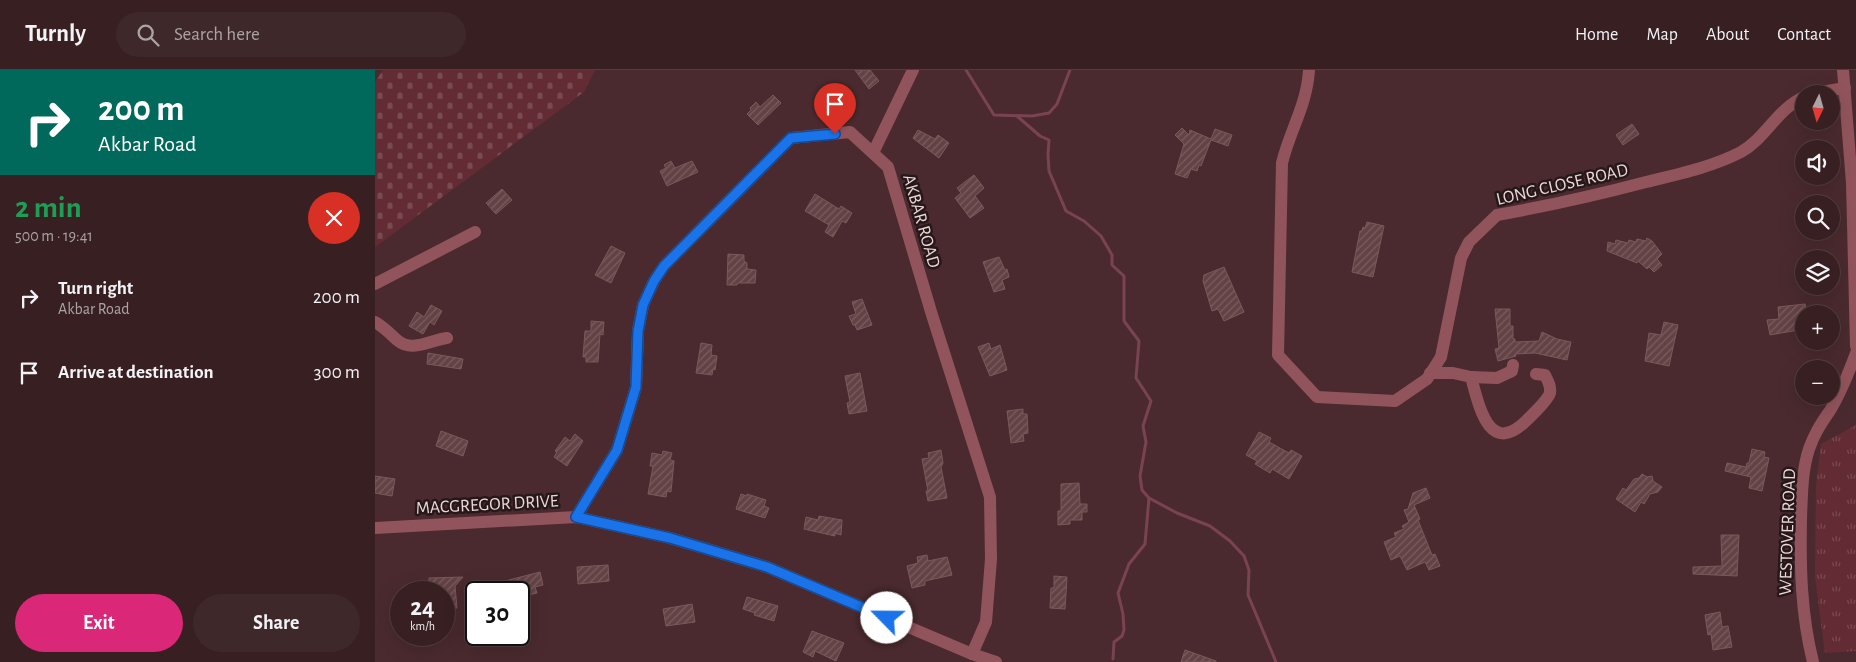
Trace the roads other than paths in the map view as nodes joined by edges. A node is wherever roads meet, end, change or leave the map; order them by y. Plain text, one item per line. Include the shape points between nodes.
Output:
1 (913, 70) edge
2 (1309, 70) edge
3 (1843, 70) edge
4 (1845, 88) junction
5 (1840, 89) edge
6 (1795, 102) edge
7 (873, 153) junction
8 (1854, 182) edge
9 (475, 232) dead end
10 (375, 284) edge
11 (375, 322) edge
12 (447, 338) dead end
13 (1856, 346) edge
14 (1441, 353) junction
15 (1856, 353) edge
16 (1513, 365) dead end
17 (1430, 373) junction
18 (1453, 373) junction
19 (1536, 374) dead end
20 (1471, 377) junction
21 (576, 517) junction
22 (375, 528) edge
23 (972, 654) junction
24 (996, 662) edge
25 (1813, 662) edge

1 - 7 street
2 - 17 street, LONG CLOSE ROAD via 1305,98 1282,163 1278,355 1317,396 1395,401 1427,379
3 - 4 street
4 - 5 street
4 - 8 street
6 - 14 street, LONG CLOSE ROAD via 1757,139 1728,158 1693,171 1491,219 1469,242 1461,258
7 - 21 street, AKBAR ROAD via 850,132 791,138 664,266 643,305 638,331 636,387 617,450
7 - 23 street, AKBAR ROAD via 888,166 990,497 991,560 986,622
8 - 13 street
9 - 10 street
11 - 12 street via 407,345
14 - 17 street, LONG CLOSE ROAD
14 - 18 street via 1452,363
15 - 25 street, WESTOVER ROAD via 1808,451 1802,490 1802,597
16 - 20 street via 1512,371 1497,378
17 - 18 street
18 - 20 street
19 - 20 street via 1545,375 1550,394 1519,429 1507,435 1499,433 1486,421
21 - 22 street, MACGREGOR DRIVE
21 - 23 street, MACGREGOR DRIVE via 670,538 767,567
23 - 24 street, MACGREGOR DRIVE

